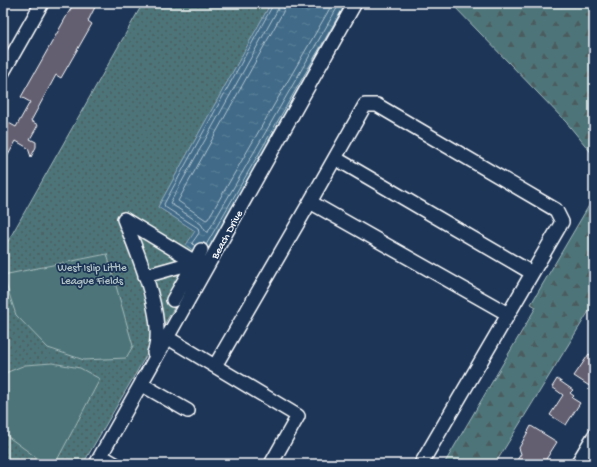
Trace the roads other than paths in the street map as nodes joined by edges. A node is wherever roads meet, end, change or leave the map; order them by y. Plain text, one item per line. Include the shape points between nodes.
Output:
1 (42, 3) edge
2 (355, 3) edge
3 (4, 66) edge
4 (335, 158) junction
5 (310, 202) junction
6 (201, 250) dead end
7 (195, 262) junction
8 (532, 273) junction
9 (145, 276) junction
10 (173, 300) dead end
11 (508, 314) junction
12 (163, 334) junction
13 (215, 366) junction
14 (141, 384) junction
15 (188, 411) dead end
16 (594, 436) edge
17 (98, 460) edge
18 (115, 464) edge
19 (271, 464) edge
20 (421, 464) edge
21 (577, 464) edge

1 - 3 street
2 - 12 street, Beach Drive via 177,321
4 - 5 street
4 - 8 street
4 - 8 street via 365,105 377,105 556,210 562,222
5 - 11 street
5 - 13 street
6 - 7 street
7 - 9 street
7 - 9 street via 124,219
7 - 10 street
8 - 11 street
9 - 12 street
11 - 20 street
12 - 13 street
12 - 14 street, Beach Drive
13 - 19 street via 298,416
14 - 15 street
14 - 17 street, Beach Drive
16 - 21 street
17 - 18 street

